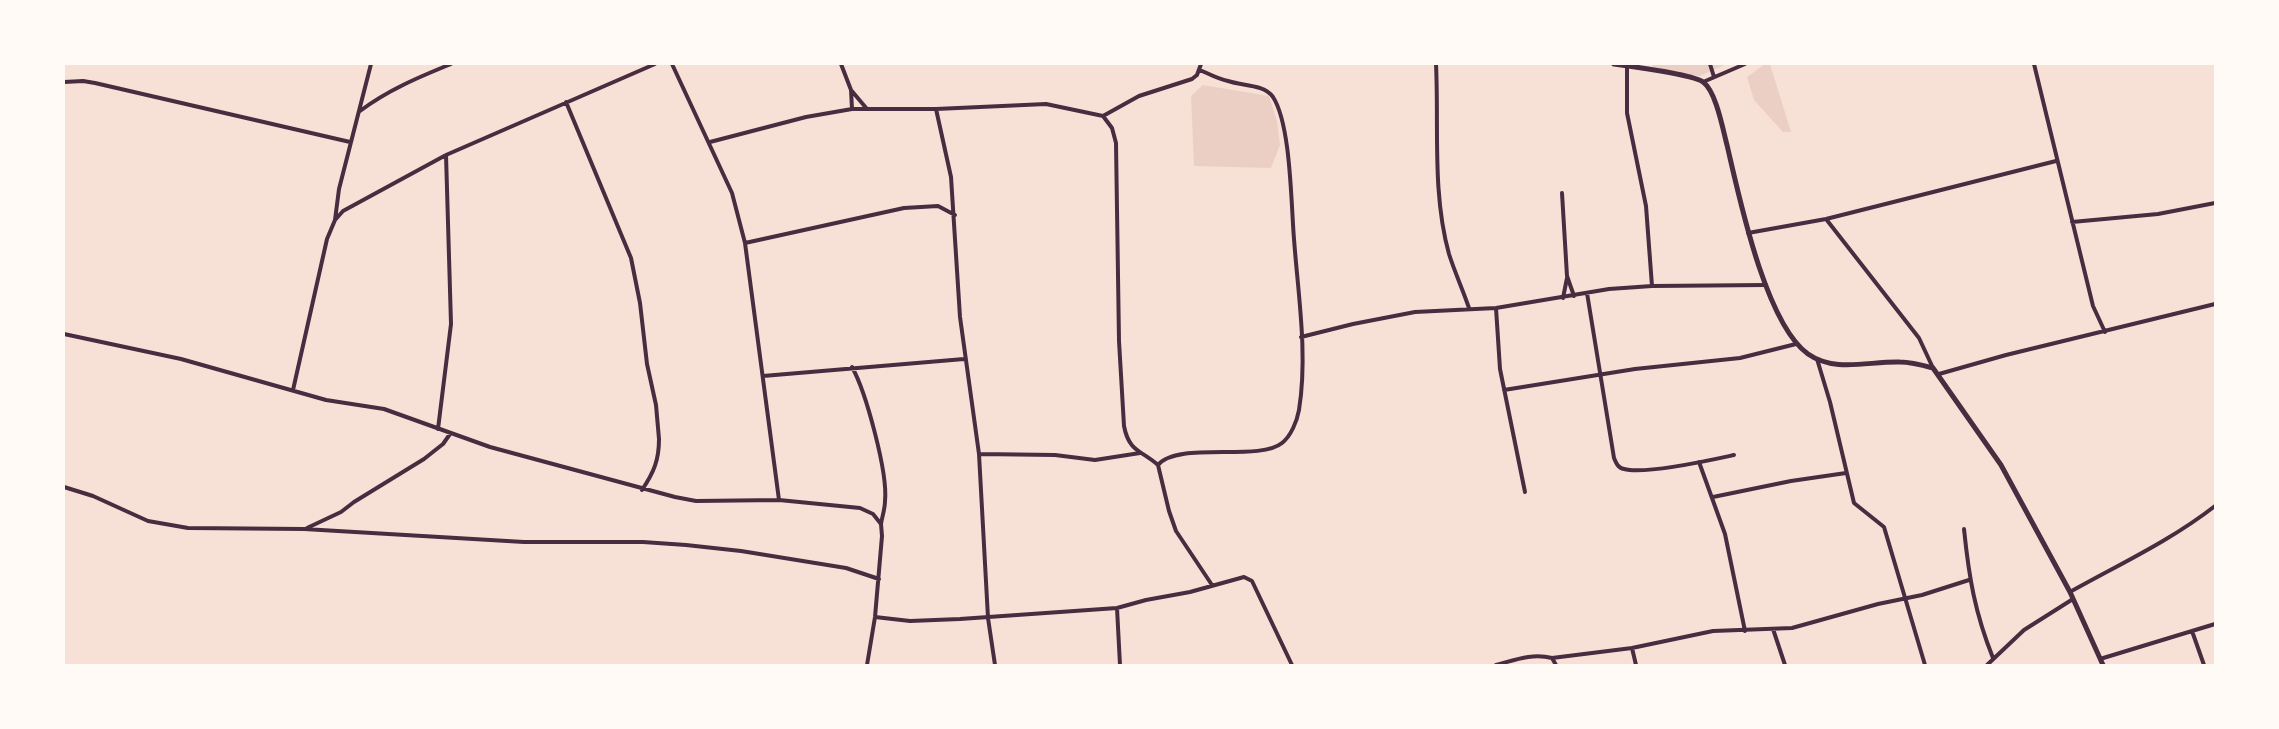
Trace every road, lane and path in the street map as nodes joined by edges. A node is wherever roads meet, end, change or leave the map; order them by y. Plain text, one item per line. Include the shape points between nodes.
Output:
1 (371, 64) edge
2 (450, 64) edge
3 (655, 64) edge
4 (672, 64) edge
5 (841, 64) edge
6 (1201, 64) edge
7 (1436, 64) edge
8 (1614, 64) edge
9 (1710, 64) edge
10 (1745, 64) edge
11 (2034, 64) edge
12 (1627, 65) junction
13 (1200, 70) junction
14 (1714, 77) junction
15 (64, 82) edge
16 (1703, 82) junction
17 (851, 90) junction
18 (566, 102) junction
19 (852, 109) junction
20 (867, 109) junction
21 (936, 109) junction
22 (360, 110) junction
23 (1104, 116) junction
24 (350, 142) junction
25 (710, 142) junction
26 (446, 155) junction
27 (2056, 161) junction
28 (1562, 193) dead end
29 (2215, 203) edge
30 (955, 215) junction
31 (1826, 219) junction
32 (335, 220) junction
33 (2072, 222) junction
34 (1748, 233) junction
35 (745, 244) junction
36 (1567, 276) junction
37 (1766, 285) junction
38 (1652, 286) junction
39 (1587, 293) junction
40 (1574, 296) junction
41 (1563, 298) junction
42 (2215, 304) edge
43 (1469, 308) junction
44 (1496, 308) junction
45 (2104, 332) junction
46 (64, 334) edge
47 (1301, 337) junction
48 (1796, 344) junction
49 (964, 359) junction
50 (1817, 359) junction
51 (852, 367) junction
52 (1933, 368) junction
53 (1938, 374) junction
54 (763, 376) junction
55 (1602, 376) junction
56 (293, 390) junction
57 (1504, 390) junction
58 (438, 429) junction
59 (450, 434) junction
60 (1140, 453) junction
61 (978, 454) junction
62 (1734, 455) dead end
63 (1700, 462) junction
64 (1158, 466) junction
65 (1846, 473) junction
66 (64, 487) edge
67 (642, 490) junction
68 (1525, 492) dead end
69 (1713, 497) junction
70 (779, 500) junction
71 (2215, 506) edge
72 (881, 524) junction
73 (304, 529) junction
74 (1964, 529) dead end
75 (879, 579) junction
76 (1969, 580) junction
77 (1212, 585) junction
78 (2070, 592) junction
79 (1905, 599) junction
80 (2073, 599) junction
81 (1116, 608) junction
82 (875, 617) junction
83 (988, 618) junction
84 (2215, 624) edge
85 (1773, 629) junction
86 (1745, 631) junction
87 (2192, 631) junction
88 (1632, 648) junction
89 (1552, 658) junction
90 (1993, 658) junction
91 (2100, 659) junction
92 (867, 665) edge
93 (995, 665) edge
94 (1120, 665) edge
95 (1292, 665) edge
96 (1496, 665) edge
97 (1556, 665) edge
98 (1636, 665) edge
99 (1785, 665) edge
100 (1925, 665) edge
101 (1987, 665) edge
102 (2103, 665) edge
103 (2204, 665) edge

1 - 22 street
2 - 22 street via 397,87
3 - 18 street
4 - 25 street
5 - 17 street
6 - 13 street
7 - 43 street via 1443,224
8 - 12 street
9 - 14 street
10 - 14 street
11 - 27 street
12 - 16 street
12 - 38 street via 1627,113 1646,206
13 - 23 street via 1192,78 1139,96
13 - 47 street via 1230,82 1261,88 1272,95 1277,105 1287,152
14 - 16 street
15 - 24 street via 95,83
16 - 34 street via 1722,122
17 - 19 street
17 - 20 street
18 - 26 street
18 - 67 street via 622,231 636,280 657,414 659,447 656,467
19 - 20 street
19 - 25 street via 806,117
20 - 21 street
21 - 23 street via 1046,104
21 - 30 street via 950,170
22 - 24 street
23 - 60 street via 1116,143 1119,342 1124,426 1131,447
24 - 32 street
25 - 35 street via 732,193
26 - 32 street via 351,204
26 - 58 street via 451,324
27 - 31 street
27 - 33 street
28 - 36 street
29 - 33 street via 2158,214
30 - 35 street via 938,206 904,208
30 - 49 street
31 - 34 street
31 - 52 street via 1919,338
32 - 56 street via 327,239
33 - 45 street via 2095,314
34 - 37 street
35 - 54 street
36 - 40 street
36 - 41 street
37 - 38 street
37 - 48 street
38 - 39 street
39 - 40 street
39 - 55 street
40 - 41 street
41 - 44 street
42 - 45 street
43 - 44 street
43 - 47 street via 1415,312
44 - 57 street
45 - 53 street
46 - 56 street via 181,359
47 - 64 street via 1299,412 1290,434 1281,444 1265,449 1178,456 1163,459
48 - 50 street
48 - 55 street via 1740,358 1635,369
49 - 51 street
49 - 61 street
50 - 52 street via 1837,364 1902,362
50 - 65 street
51 - 54 street
51 - 72 street via 864,392 884,481
52 - 53 street
53 - 78 street via 2001,465
54 - 70 street
55 - 57 street
55 - 63 street via 1617,466 1635,470
56 - 58 street via 326,400 384,409
57 - 68 street
58 - 59 street
59 - 67 street
59 - 73 street via 433,453 418,463 341,512
60 - 61 street via 1096,460 1055,455
60 - 64 street
61 - 83 street
62 - 63 street
63 - 69 street
64 - 77 street via 1176,531
65 - 69 street
65 - 79 street via 1854,503 1884,526
66 - 73 street via 164,525
67 - 70 street via 696,501
69 - 86 street via 1732,563
70 - 72 street via 860,508 873,514
71 - 78 street via 2145,553
72 - 75 street
73 - 75 street via 524,542 686,545 846,568
74 - 76 street
75 - 82 street
76 - 79 street
76 - 90 street via 1976,614
77 - 81 street
77 - 95 street via 1244,577 1252,581
78 - 80 street
79 - 85 street via 1792,628
79 - 100 street
80 - 90 street via 2024,630
80 - 91 street
81 - 83 street
81 - 94 street
82 - 83 street via 910,621
82 - 92 street
83 - 93 street
84 - 87 street
85 - 86 street
85 - 99 street
86 - 88 street via 1697,634
87 - 91 street
87 - 103 street
88 - 89 street
88 - 98 street
89 - 96 street via 1542,655 1526,657
89 - 97 street
90 - 101 street
91 - 102 street

